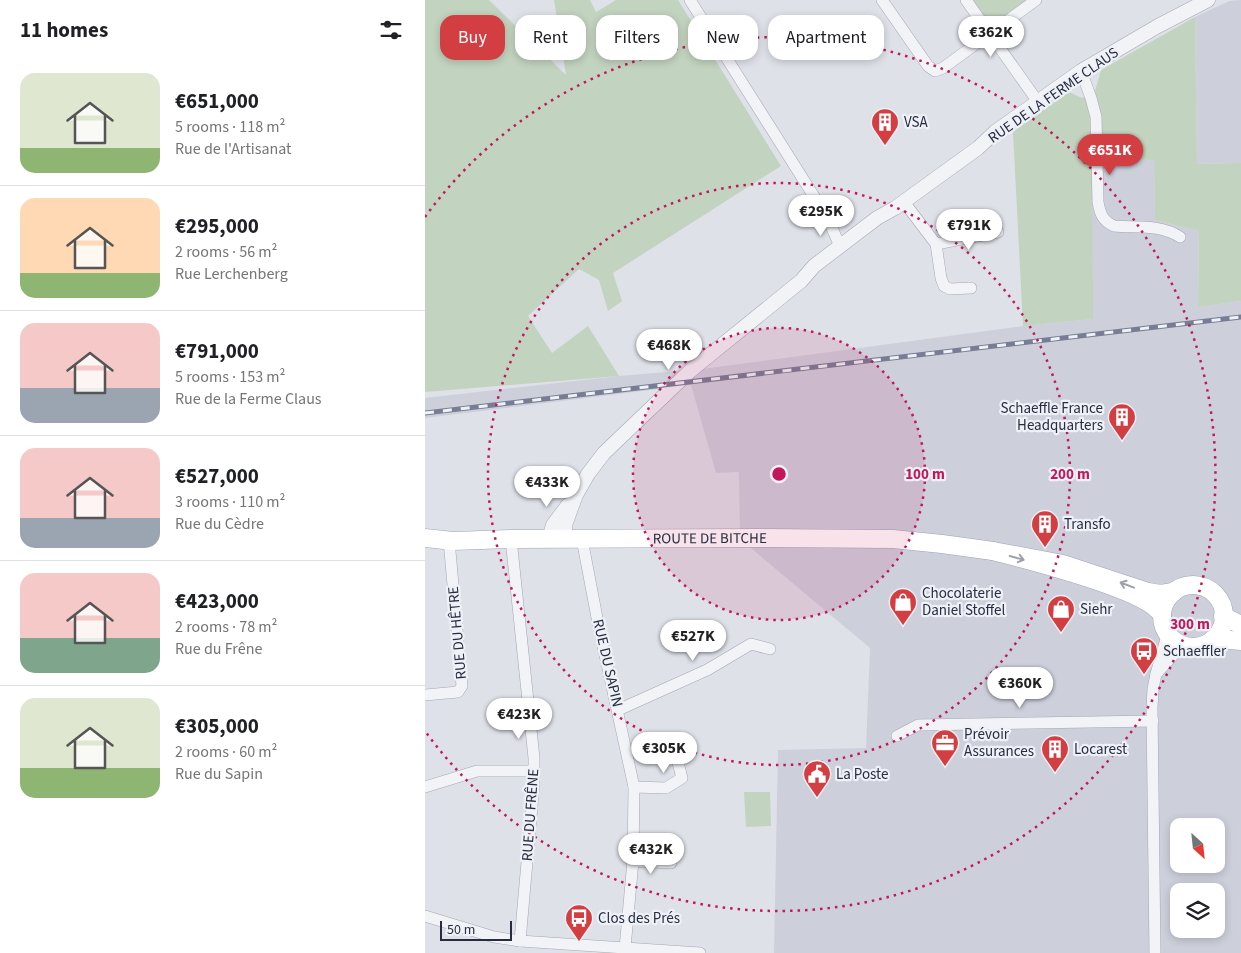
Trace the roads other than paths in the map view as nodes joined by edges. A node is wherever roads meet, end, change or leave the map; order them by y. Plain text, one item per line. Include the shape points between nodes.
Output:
1 (690, 0) edge
2 (882, 0) edge
3 (966, 0) edge
4 (1036, 0) edge
5 (1208, 0) edge
6 (990, 34) junction
7 (1081, 71) junction
8 (1038, 102) junction
9 (904, 202) junction
10 (998, 232) dead end
11 (1180, 237) dead end
12 (844, 243) junction
13 (936, 244) junction
14 (971, 288) dead end
15 (425, 538) edge
16 (582, 538) junction
17 (511, 539) junction
18 (557, 539) junction
19 (449, 540) junction
20 (993, 551) junction
21 (1174, 592) junction
22 (1223, 616) junction
23 (1164, 623) junction
24 (1241, 625) edge
25 (1212, 640) junction
26 (1241, 642) edge
27 (1187, 646) junction
28 (770, 648) dead end
29 (1156, 674) junction
30 (425, 695) edge
31 (618, 710) junction
32 (1153, 721) junction
33 (897, 736) dead end
34 (673, 743) dead end
35 (534, 771) junction
36 (425, 787) edge
37 (634, 787) junction
38 (633, 861) junction
39 (671, 863) dead end
40 (425, 916) edge
41 (520, 941) junction
42 (625, 948) junction
43 (692, 953) edge
44 (1155, 953) edge

1 - 12 street
2 - 6 street via 928,66 935,71
3 - 6 street
4 - 6 street
5 - 7 street, RUE DE LA FERME CLAUS
6 - 8 street
7 - 8 street, RUE DE LA FERME CLAUS
7 - 11 street via 1096,117 1101,215 1114,226 1157,228
8 - 9 street, RUE DE LA FERME CLAUS
9 - 12 street, RUE DE LA FERME CLAUS via 879,216
9 - 13 street
10 - 13 street
12 - 18 street, RUE DE LA FERME CLAUS via 701,361 604,453 557,520
13 - 14 street via 944,286 950,289
15 - 19 main road, ROUTE DE BITCHE
16 - 18 main road, ROUTE DE BITCHE
16 - 20 main road, ROUTE DE BITCHE via 893,539
16 - 31 street, RUE DU SAPIN
17 - 18 main road, ROUTE DE BITCHE
17 - 19 main road, ROUTE DE BITCHE
17 - 35 street, RUE DU FRÊNE
19 - 30 street, RUE DU HÊTRE via 462,686 458,692
21 -> 20 main road, ROUTE DE BITCHE via 1147,592 1063,564
20 -> 23 main road, ROUTE DE BITCHE via 1083,576 1142,599 1155,608
21 - 22 main road via 1190,586 1206,589 1217,598
21 - 23 main road via 1165,602
22 - 24 main road
22 - 25 main road via 1220,630
23 - 27 main road via 1176,642
23 - 29 street via 1166,639
25 - 26 main road
25 - 27 main road via 1200,646
27 - 29 street via 1175,653
28 - 31 street via 751,644 707,670
29 - 32 street
31 - 37 street, RUE DU SAPIN
32 - 33 street via 918,725
32 - 44 street
34 - 37 street via 682,778 666,788
35 - 36 street via 477,772
35 - 41 street, RUE DU FRÊNE
37 - 38 street, RUE DU SAPIN
38 - 39 street
38 - 42 street, RUE DU SAPIN
40 - 41 street via 494,937
41 - 42 street
42 - 43 street

